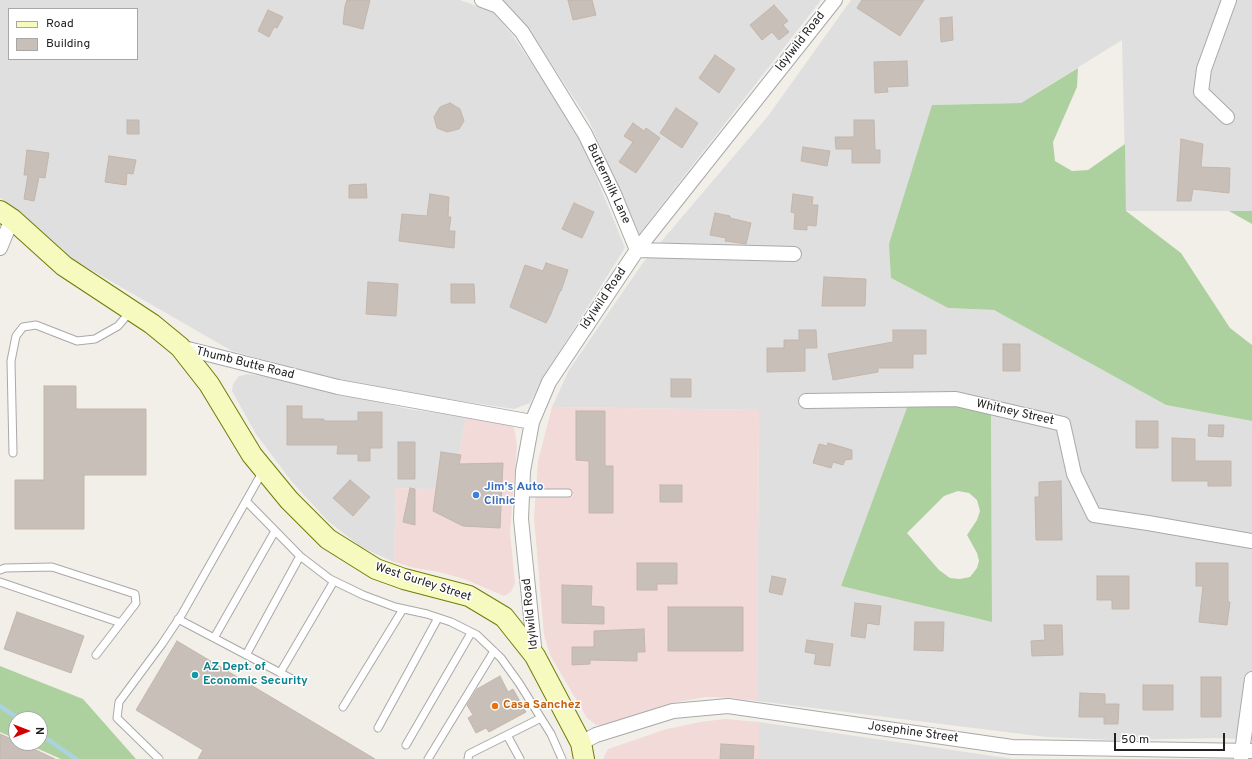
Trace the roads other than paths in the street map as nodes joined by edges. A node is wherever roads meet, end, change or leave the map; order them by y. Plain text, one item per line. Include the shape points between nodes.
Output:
1 (482, 0) edge
2 (835, 0) edge
3 (1230, 0) edge
4 (1227, 117) dead end
5 (6, 215) edge
6 (0, 248) edge
7 (637, 250) junction
8 (794, 254) dead end
9 (131, 310) junction
10 (180, 347) junction
11 (806, 401) dead end
12 (532, 422) junction
13 (13, 453) dead end
14 (264, 469) junction
15 (522, 493) junction
16 (568, 493) dead end
17 (246, 502) junction
18 (275, 531) junction
19 (1252, 541) edge
20 (300, 556) junction
21 (0, 570) edge
22 (334, 581) junction
23 (0, 582) edge
24 (403, 609) junction
25 (438, 618) junction
26 (178, 620) junction
27 (121, 623) junction
28 (471, 632) junction
29 (214, 638) junction
30 (494, 651) junction
31 (96, 655) dead end
32 (246, 655) junction
33 (535, 656) junction
34 (280, 673) junction
35 (292, 679) dead end
36 (1252, 679) edge
37 (343, 708) dead end
38 (541, 718) junction
39 (378, 728) dead end
40 (507, 735) junction
41 (406, 745) dead end
42 (583, 751) edge
43 (1245, 753) edge
44 (159, 759) edge
45 (428, 759) edge
46 (468, 759) edge
47 (520, 759) edge
48 (562, 759) edge

1 - 7 street, Buttermilk Lane via 498,6 522,32 585,134
2 - 7 street, Idylwild Road
3 - 4 street via 1204,69 1200,92
5 - 6 street
5 - 9 main road, Thumb Butte Road via 64,266
7 - 8 street
7 - 12 street, Idylwild Road via 549,382
9 - 10 main road, Thumb Butte Road
9 - 13 lane via 118,326 95,339 77,341 36,325 24,327 16,336 11,361
10 - 12 street, Thumb Butte Road via 338,387
10 - 14 main road, West Gurley Street via 209,384 252,455
11 - 19 street, Whitney Street via 956,399 1063,424 1074,474 1094,515
12 - 15 street, Idylwild Road via 523,471
14 - 17 lane
14 - 33 main road, West Gurley Street via 289,500 328,539 376,569 469,596 504,617
15 - 16 lane
15 - 33 street, Idylwild Road via 521,519
17 - 18 lane
17 - 26 lane
18 - 20 lane
18 - 29 lane
20 - 22 lane
20 - 32 lane
21 - 27 lane via 52,567 134,594 136,603
22 - 24 lane via 363,595
22 - 34 lane
23 - 27 lane
24 - 25 lane
24 - 37 lane
25 - 28 lane
25 - 39 lane
26 - 29 lane
26 - 44 lane via 119,702 117,718
27 - 31 lane
28 - 30 lane
28 - 41 lane
29 - 32 lane
30 - 38 lane via 519,683
30 - 45 lane
32 - 34 lane
33 - 42 main road, West Gurley Street
34 - 35 lane
36 - 43 street
38 - 40 lane
38 - 48 lane
40 - 46 lane via 469,754
40 - 47 lane
42 - 43 street, Josephine Street via 596,735 673,711 728,706 1012,747

